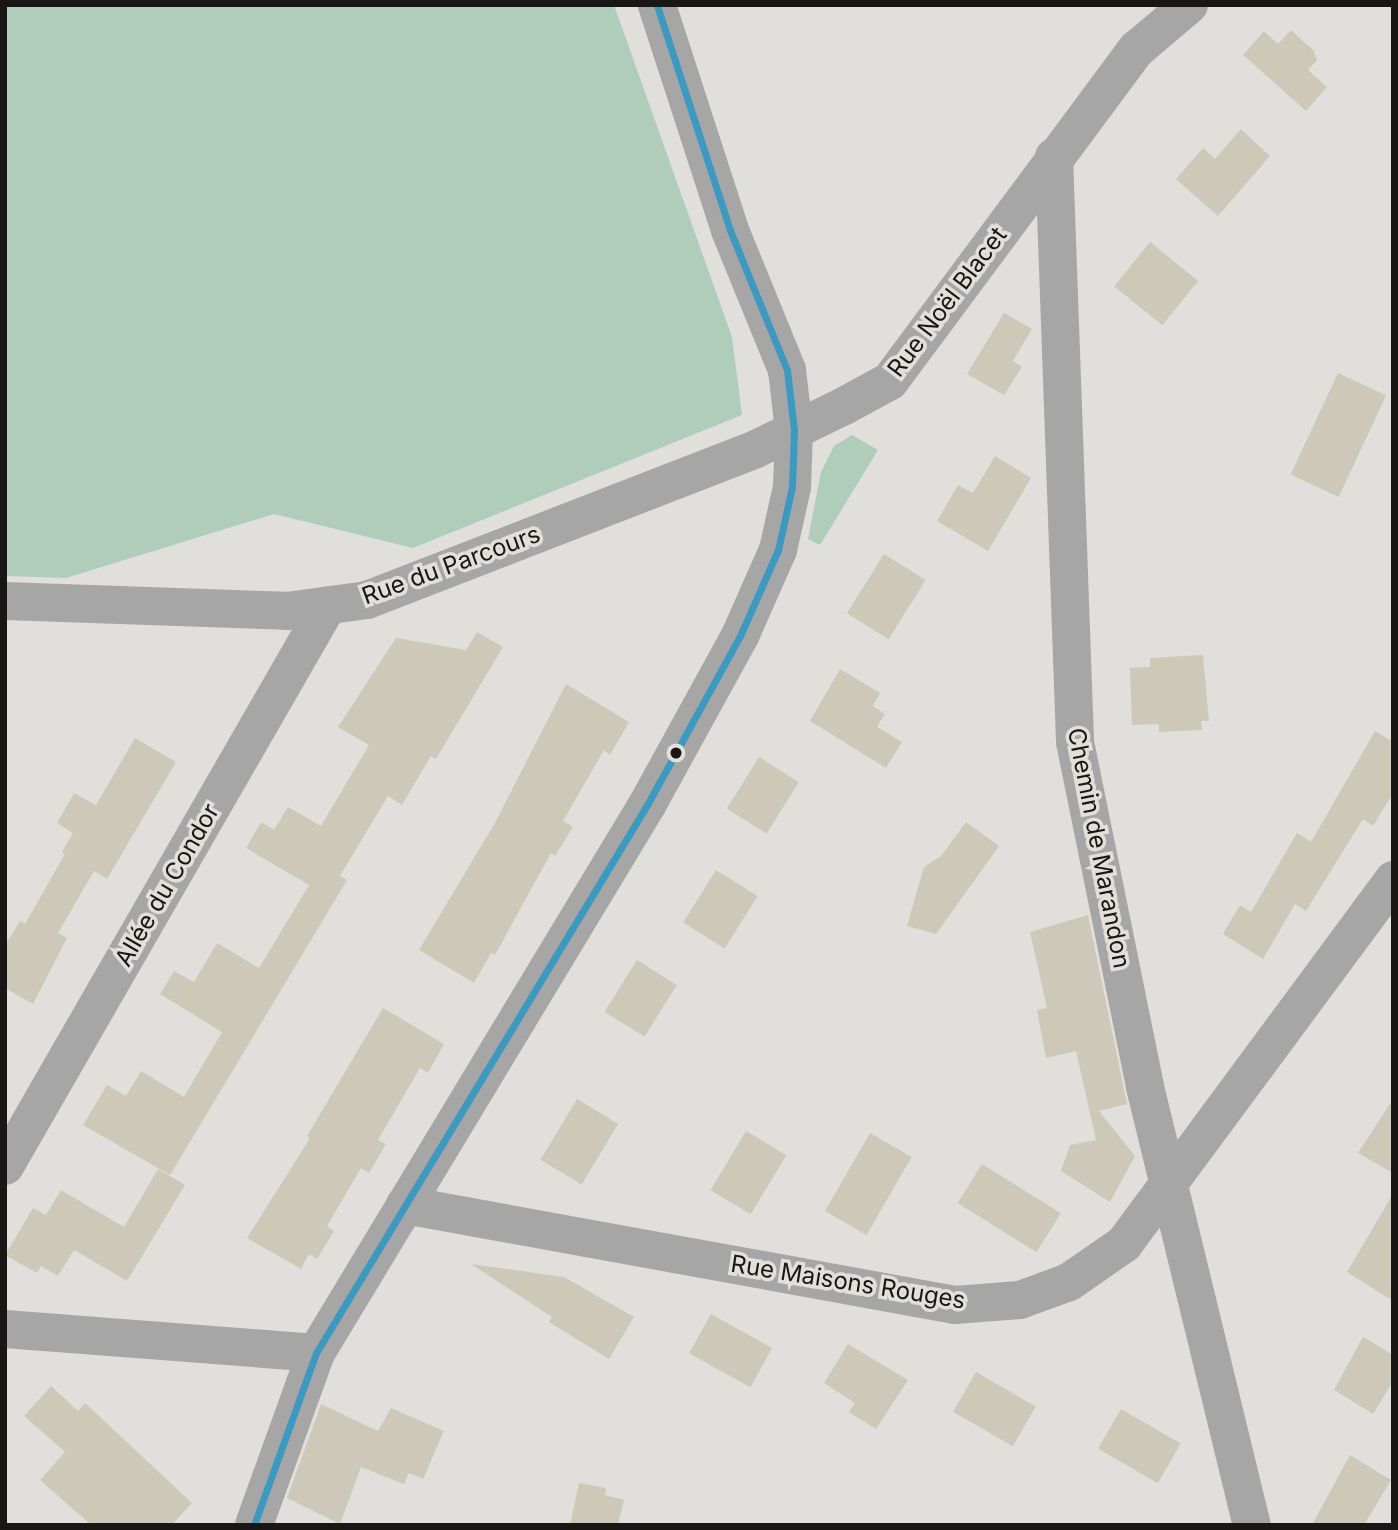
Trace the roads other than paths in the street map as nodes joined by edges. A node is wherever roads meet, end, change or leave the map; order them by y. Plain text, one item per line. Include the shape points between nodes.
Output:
1 (657, 5) edge
2 (1189, 5) edge
3 (1054, 158) junction
4 (794, 430) junction
5 (5, 601) edge
6 (328, 605) junction
7 (1393, 880) edge
8 (5, 1166) edge
9 (1168, 1185) junction
10 (405, 1205) junction
11 (5, 1329) edge
12 (316, 1353) junction
13 (254, 1525) edge
14 (1252, 1525) edge

1 - 4 street via 730,230 787,370
2 - 3 street, Rue Noël Blacet via 1137,49
3 - 4 street, Rue Noël Blacet via 937,323 890,381
3 - 9 street, Chemin de Marandon via 1075,742
4 - 6 street, Rue du Parcours via 367,600
4 - 10 street via 792,487 778,550 740,636 580,920
5 - 6 street, Rue du Parcours via 287,611
6 - 8 street, Allée du Condor
7 - 9 street, Rue Maisons Rouges
9 - 10 street, Rue Maisons Rouges via 1124,1244 1069,1282 1020,1300 955,1305
9 - 14 street, Chemin de Marandon
10 - 12 street
11 - 12 street
12 - 13 street

